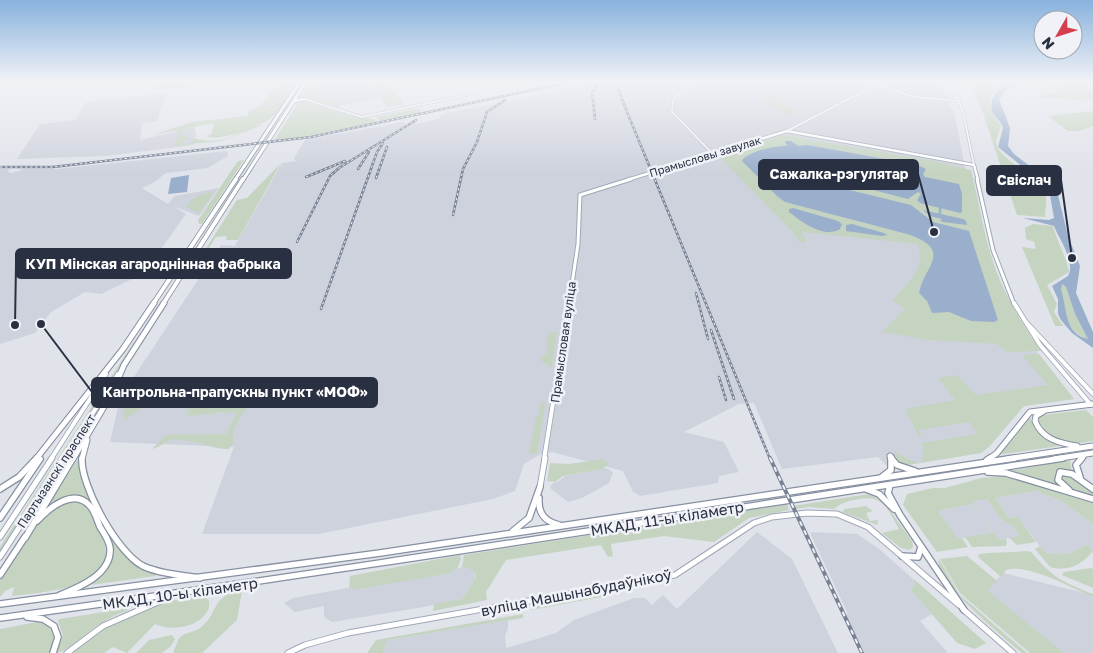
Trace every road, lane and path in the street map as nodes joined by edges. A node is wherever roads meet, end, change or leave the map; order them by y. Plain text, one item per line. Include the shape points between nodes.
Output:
1 (280, 112) edge
2 (286, 112) edge
3 (347, 112) edge
4 (383, 112) edge
5 (674, 112) edge
6 (823, 112) edge
7 (962, 112) edge
8 (788, 131) junction
9 (713, 154) junction
10 (974, 166) junction
11 (580, 195) joint
12 (1023, 318) junction
13 (1048, 354) junction
14 (1056, 354) junction
15 (112, 364) junction
16 (124, 365) junction
17 (1093, 394) edge
18 (1092, 405) edge
19 (1048, 410) junction
20 (91, 428) junction
21 (1093, 446) edge
22 (47, 447) junction
23 (1086, 447) junction
24 (1093, 453) edge
25 (1084, 455) junction
26 (985, 462) junction
27 (976, 471) junction
28 (918, 472) junction
29 (880, 478) junction
30 (1082, 481) junction
31 (891, 484) junction
32 (540, 488) junction
33 (865, 488) junction
34 (0, 489) edge
35 (1093, 490) edge
36 (1072, 492) junction
37 (1093, 499) edge
38 (900, 515) junction
39 (0, 518) edge
40 (563, 526) junction
41 (507, 534) junction
42 (0, 537) edge
43 (25, 538) junction
44 (921, 547) junction
45 (360, 556) joint
46 (902, 556) junction
47 (0, 557) edge
48 (360, 565) joint
49 (0, 575) edge
50 (203, 578) junction
51 (180, 593) junction
52 (49, 599) junction
53 (1, 604) edge
54 (964, 610) junction
55 (16, 616) junction
56 (0, 618) edge
57 (53, 653) edge
58 (66, 653) edge
59 (288, 653) edge
60 (1013, 653) edge

1 - 15 highway, Партызанскі праспект
2 - 16 highway, Партызанскі праспект
3 - 4 street via 362,117
5 - 9 street
6 - 8 street, Прамысловы завулак
7 - 10 street
8 - 9 main road, Прамысловы завулак
8 - 10 main road
8 - 10 main road
9 - 11 main road, Прамысловы завулак
10 - 12 main road via 991,244 1002,277
11 - 32 main road, Прамысловая вуліца via 578,244
12 - 13 main road
12 - 14 main road
13 - 14 main road
13 - 18 main road
14 - 17 main road
15 - 22 highway
15 - 42 main road, Партызанскі праспект
16 - 20 highway
16 - 47 main road, Партызанскі праспект
18 - 19 highway
19 - 23 highway via 1036,418 1036,425 1042,433 1062,444
19 - 26 highway via 1028,414 997,453
20 - 43 highway
20 - 50 highway via 82,453 82,470 121,546 137,562 150,569
21 - 23 highway, МКАД, 11-ы кіламетр
22 - 34 highway via 22,474
22 - 39 highway
23 - 26 highway, МКАД, 11-ы кіламетр
24 - 25 highway
25 - 27 highway
25 - 30 highway via 1076,465
26 - 28 highway, МКАД, 11-ы кіламетр
27 - 31 highway, МКАД, 11-ы кіламетр
27 - 36 highway via 1006,473
28 - 29 highway, МКАД, 11-ы кіламетр
28 - 29 highway via 897,465 890,456 891,470
29 - 40 highway, МКАД, 11-ы кіламетр
30 - 35 highway
30 - 36 highway via 1069,473 1058,473 1061,484
31 - 33 highway, МКАД, 11-ы кіламетр
31 - 38 highway via 888,493
32 - 40 highway via 540,515 547,522
32 - 41 highway via 529,518
33 - 38 highway via 884,498
33 - 48 highway, МКАД, 11-ы кіламетр
36 - 37 highway
38 - 44 highway
40 - 41 highway, МКАД, 11-ы кіламетр
41 - 45 highway, МКАД, 11-ы кіламетр
43 - 49 highway
43 - 52 highway via 47,510 62,501 75,499 83,500 91,507 109,543 108,558 95,578 71,592
44 - 46 highway via 918,557
44 - 54 highway
45 - 50 highway, МКАД, 10-ы кіламетр
46 - 54 main road, вуліца Машынабудаўнікоў
46 - 59 main road, вуліца Машынабудаўнікоў via 868,527 837,514 772,517 744,528 675,575 348,633
48 - 51 highway, МКАД, 10-ы кіламетр
50 - 52 highway, МКАД, 10-ы кіламетр
51 - 55 highway, МКАД, 10-ы кіламетр
51 - 58 main road via 110,621
52 - 53 highway, МКАД, 10-ы кіламетр
54 - 60 main road, вуліца Машынабудаўнікоў
55 - 56 highway, МКАД, 10-ы кіламетр
55 - 57 highway via 45,619 54,624 58,635

